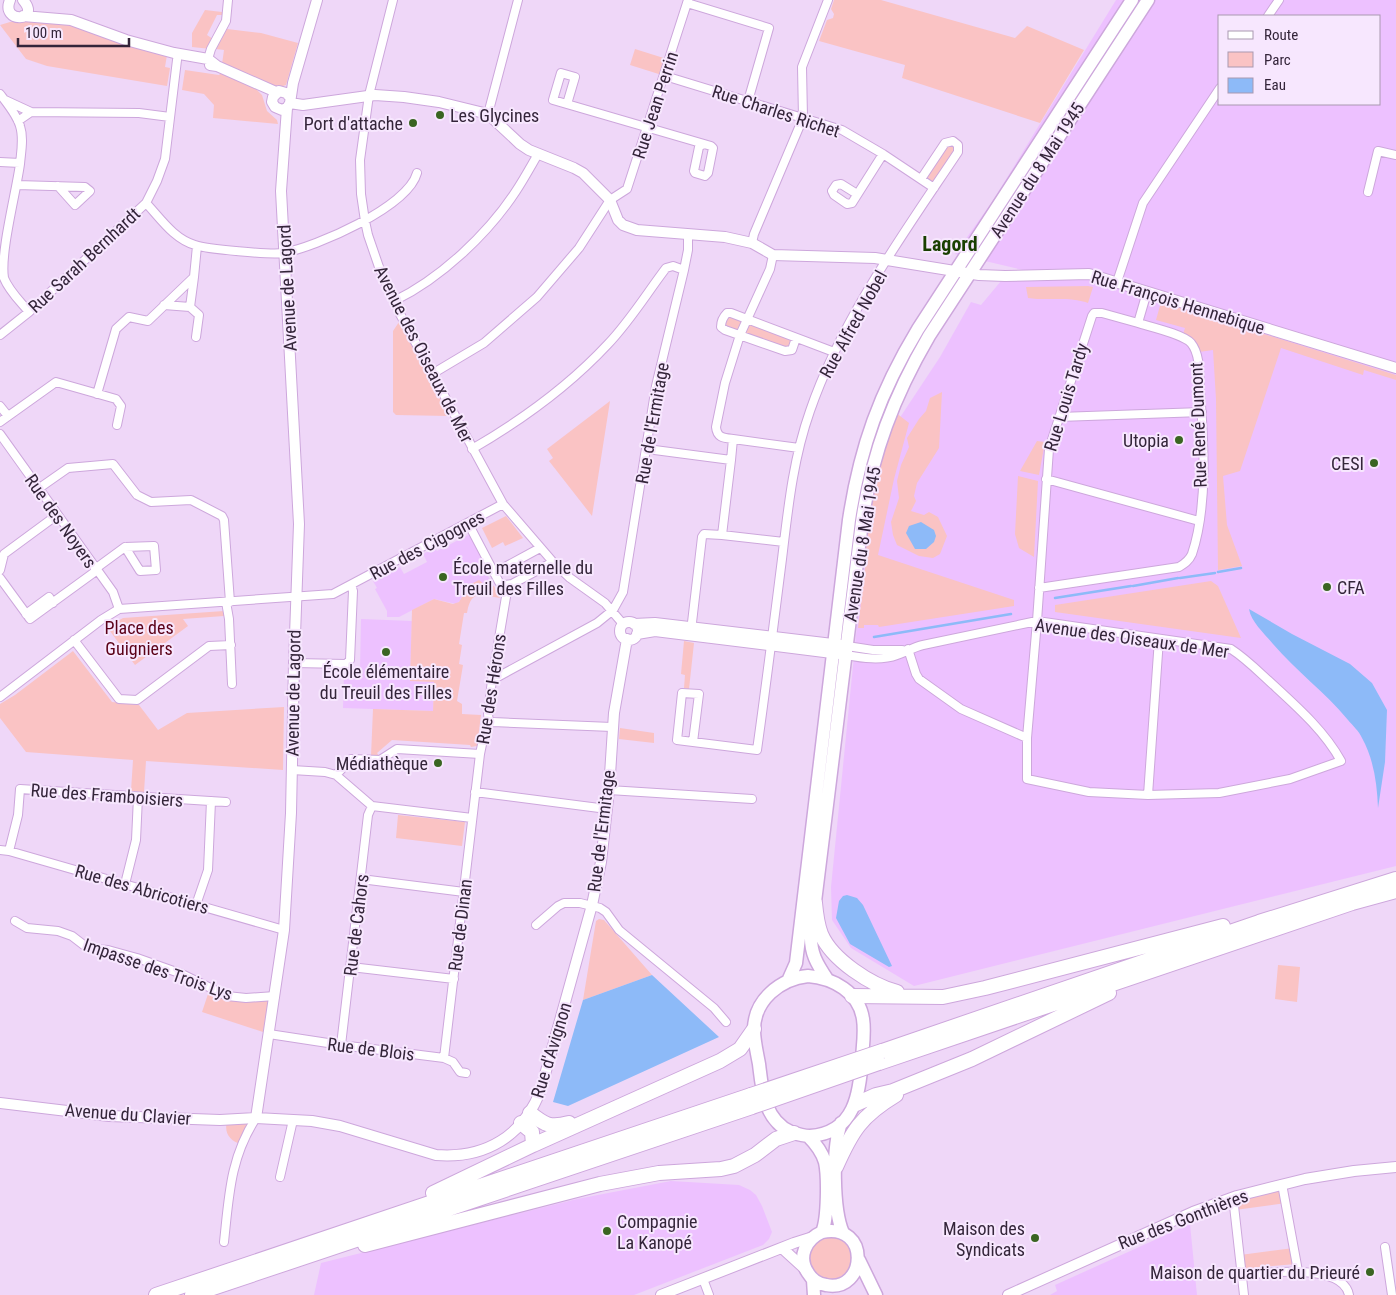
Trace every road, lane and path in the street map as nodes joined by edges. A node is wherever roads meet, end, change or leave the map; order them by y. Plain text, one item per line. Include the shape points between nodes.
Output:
1 (10, 0) edge
2 (228, 0) edge
3 (317, 0) edge
4 (393, 0) edge
5 (828, 0) edge
6 (1132, 0) edge
7 (1148, 0) edge
8 (1279, 0) edge
9 (516, 1) edge
10 (687, 1) edge
11 (24, 5) edge
12 (5, 15) edge
13 (1269, 15) edge
14 (0, 22) edge
15 (175, 56) junction
16 (208, 59) junction
17 (217, 66) junction
18 (665, 76) junction
19 (1218, 91) edge
20 (368, 96) junction
21 (2, 97) edge
22 (283, 100) junction
23 (748, 101) junction
24 (567, 104) dead end
25 (31, 112) junction
26 (488, 114) junction
27 (170, 117) junction
28 (803, 118) junction
29 (18, 121) junction
30 (647, 127) junction
31 (703, 144) dead end
32 (538, 154) junction
33 (882, 154) junction
34 (1396, 155) edge
35 (0, 162) edge
36 (20, 163) junction
37 (417, 173) dead end
38 (921, 179) junction
39 (17, 185) junction
40 (58, 186) dead end
41 (934, 188) junction
42 (1368, 192) dead end
43 (857, 194) dead end
44 (610, 200) junction
45 (146, 203) junction
46 (365, 221) junction
47 (688, 235) junction
48 (752, 243) junction
49 (197, 246) junction
50 (285, 253) junction
51 (0, 254) edge
52 (773, 255) junction
53 (888, 259) junction
54 (684, 270) junction
55 (955, 271) junction
56 (969, 274) junction
57 (194, 277) junction
58 (1117, 282) junction
59 (1147, 292) junction
60 (394, 301) junction
61 (164, 305) junction
62 (190, 307) junction
63 (28, 312) junction
64 (747, 320) junction
65 (1138, 323) junction
66 (0, 335) edge
67 (740, 335) junction
68 (196, 336) dead end
69 (796, 338) junction
70 (834, 352) junction
71 (1396, 368) edge
72 (432, 374) junction
73 (97, 394) junction
74 (0, 406) edge
75 (1202, 412) junction
76 (8, 416) junction
77 (1059, 418) junction
78 (0, 422) edge
79 (117, 425) dead end
80 (0, 434) edge
81 (733, 440) junction
82 (799, 448) junction
83 (472, 449) junction
84 (647, 449) junction
85 (730, 460) junction
86 (1046, 479) junction
87 (38, 489) junction
88 (503, 504) junction
89 (57, 515) junction
90 (1199, 521) junction
91 (468, 523) junction
92 (722, 535) junction
93 (784, 542) junction
94 (126, 547) junction
95 (540, 548) junction
96 (553, 562) junction
97 (0, 570) edge
98 (96, 570) junction
99 (494, 572) junction
100 (499, 582) junction
101 (1, 583) edge
102 (351, 585) junction
103 (508, 585) junction
104 (1039, 588) junction
105 (296, 598) junction
106 (506, 598) junction
107 (228, 602) junction
108 (119, 609) junction
109 (613, 610) junction
110 (1037, 621) junction
111 (623, 624) junction
112 (636, 628) junction
113 (691, 631) junction
114 (627, 639) junction
115 (1159, 639) junction
116 (74, 640) junction
117 (771, 642) junction
118 (231, 645) junction
119 (908, 649) junction
120 (840, 650) junction
121 (294, 663) junction
122 (492, 680) junction
123 (232, 684) dead end
124 (0, 697) edge
125 (489, 724) junction
126 (612, 727) junction
127 (1027, 738) junction
128 (693, 742) junction
129 (480, 754) junction
130 (292, 770) junction
131 (336, 775) junction
132 (609, 790) junction
133 (476, 792) junction
134 (1148, 795) junction
135 (138, 796) junction
136 (752, 799) dead end
137 (212, 801) junction
138 (226, 802) dead end
139 (372, 806) junction
140 (607, 809) junction
141 (472, 818) junction
142 (0, 850) edge
143 (9, 851) junction
144 (361, 879) junction
145 (1396, 879) edge
146 (125, 884) junction
147 (1396, 891) edge
148 (464, 892) junction
149 (815, 903) junction
150 (196, 905) junction
151 (592, 905) junction
152 (15, 921) dead end
153 (1259, 922) junction
154 (536, 925) dead end
155 (284, 930) junction
156 (351, 967) junction
157 (1151, 971) junction
158 (454, 979) junction
159 (828, 979) junction
160 (788, 981) junction
161 (274, 996) junction
162 (852, 996) junction
163 (917, 997) junction
164 (726, 1022) dead end
165 (754, 1029) junction
166 (269, 1034) junction
167 (341, 1045) junction
168 (881, 1057) junction
169 (444, 1058) junction
170 (466, 1073) dead end
171 (921, 1080) junction
172 (752, 1101) junction
173 (0, 1103) edge
174 (856, 1104) junction
175 (599, 1115) junction
176 (256, 1118) junction
177 (525, 1118) junction
178 (294, 1120) junction
179 (841, 1124) junction
180 (801, 1134) junction
181 (533, 1145) junction
182 (836, 1167) junction
183 (1396, 1167) edge
184 (280, 1177) dead end
185 (1282, 1184) junction
186 (1233, 1197) junction
187 (383, 1218) junction
188 (843, 1233) junction
189 (817, 1235) junction
190 (224, 1242) dead end
191 (1385, 1247) dead end
192 (782, 1248) junction
193 (310, 1255) junction
194 (859, 1260) junction
195 (1298, 1270) junction
196 (810, 1275) junction
197 (1242, 1276) junction
198 (702, 1280) junction
199 (706, 1294) edge
200 (156, 1295) edge
201 (192, 1295) edge
202 (661, 1295) edge
203 (814, 1295) edge
204 (876, 1295) edge
205 (1008, 1295) edge
206 (1244, 1295) edge
207 (1349, 1295) edge
208 (1392, 1295) edge

1 - 12 street
2 - 16 street via 226,21
3 - 22 street, Avenue de Lagord via 293,83
4 - 20 street, Avenue des Oiseaux de Mer
5 - 28 street via 802,67
6 - 55 main road, Avenue du 8 Mai 1945
7 - 56 main road, Avenue du 8 Mai 1945
8 - 13 street
9 - 26 street
10 - 18 street, Rue Jean Perrin
10 - 23 street via 769,28
11 - 12 street via 16,18
11 - 15 street via 45,17 71,20
12 - 14 street
15 - 16 street
15 - 17 street
15 - 27 street, Rue Sarah Bernhardt
16 - 17 street
17 - 22 street
18 - 23 street, Rue Charles Richet
18 - 30 street, Rue Jean Perrin
19 - 58 street via 1143,203
20 - 22 street via 303,105
20 - 26 street via 426,100
20 - 46 street, Avenue des Oiseaux de Mer via 360,160
21 - 25 street
21 - 29 street
22 - 50 street, Avenue de Lagord via 281,191
23 - 28 street, Rue Charles Richet
24 - 30 street
25 - 27 street via 139,113
25 - 29 street
26 - 32 street via 520,144
27 - 45 street, Rue Sarah Bernhardt via 165,159
28 - 33 street, Rue Charles Richet via 842,130
28 - 48 street
29 - 36 street via 22,132
30 - 31 street
30 - 44 street, Rue Jean Perrin via 630,184
32 - 44 street via 584,173
32 - 60 street via 516,192 460,255 407,295
33 - 38 street, Rue Charles Richet
33 - 43 street
34 - 42 street via 1378,151
35 - 36 street
36 - 39 street
37 - 46 street via 415,181 398,197
38 - 41 street, Rue Charles Richet
38 - 41 street, Rue Alfred Nobel via 945,143 953,141 960,148
39 - 40 street
39 - 51 street
41 - 53 street, Rue Alfred Nobel
44 - 47 street via 622,226
44 - 72 street, Rue Jean Perrin via 579,248 537,297 484,343
45 - 49 street via 175,234
45 - 63 street, Rue Sarah Bernhardt
46 - 50 street
46 - 60 street, Avenue des Oiseaux de Mer via 379,267
47 - 48 street
47 - 54 street, Rue de l'Ermitage
48 - 52 street
49 - 50 street
49 - 57 street
50 - 105 street, Avenue de Lagord via 299,524
51 - 63 street via 8,287
52 - 53 street, Rue François Hennebique
52 - 64 street
53 - 55 street, Rue François Hennebique
53 - 70 street, Rue Alfred Nobel
54 - 83 street via 673,266 666,268 609,343 584,369 521,419
54 - 84 street, Rue de l'Ermitage via 656,386
55 - 56 street, Rue François Hennebique
55 - 120 main road, Avenue du 8 Mai 1945 via 892,374 867,436 852,500
56 - 58 street, Rue François Hennebique via 1089,274
56 - 120 main road, Avenue du 8 Mai 1945 via 914,362 880,440 865,502
57 - 61 street
57 - 62 street
58 - 59 street, Rue François Hennebique
59 - 65 street
59 - 71 street, Rue François Hennebique
60 - 72 street, Avenue des Oiseaux de Mer
61 - 62 street
61 - 73 street via 148,321 129,317 116,329
62 - 68 street via 199,315
63 - 66 street, Rue Sarah Bernhardt
64 - 67 street
64 - 67 street via 731,313 724,316 721,327
64 - 69 street
65 - 75 street, Rue René Dumont via 1185,338 1192,344 1198,363
65 - 77 street, Rue Louis Tardy via 1102,312 1093,314
67 - 69 street via 788,352
67 - 81 street via 716,427 720,437
69 - 70 street
70 - 82 street, Rue Alfred Nobel via 809,412
72 - 83 street, Avenue des Oiseaux de Mer
73 - 76 street via 56,382
73 - 79 street via 116,399 122,406
74 - 76 street
75 - 77 street
75 - 90 street, Rue René Dumont via 1204,467
76 - 78 street
77 - 86 street, Rue Louis Tardy via 1049,450
80 - 87 street, Rue des Noyers
81 - 82 street
81 - 85 street
82 - 93 street, Rue Alfred Nobel
83 - 88 street, Avenue des Oiseaux de Mer
84 - 85 street
84 - 109 street, Rue de l'Ermitage via 623,592
85 - 92 street
86 - 90 street
86 - 104 street, Rue Louis Tardy
87 - 89 street, Rue des Noyers
87 - 107 street via 68,468 113,464 137,495 151,502 191,500 222,516
88 - 91 street, Rue des Cigognes
88 - 95 street, Avenue des Oiseaux de Mer
89 - 97 street via 4,554
89 - 98 street, Rue des Noyers
90 - 104 street, Rue René Dumont via 1191,556 1179,568
91 - 99 street
91 - 102 street, Rue des Cigognes
92 - 93 street
92 - 113 street via 707,533 702,537
93 - 117 street, Rue Alfred Nobel
94 - 94 street via 154,546 156,570 140,571
94 - 98 street
95 - 96 street, Avenue des Oiseaux de Mer
95 - 99 street
96 - 103 street
96 - 109 street, Avenue des Oiseaux de Mer
98 - 101 street via 30,619
98 - 108 street, Rue des Noyers via 112,592
99 - 100 street
100 - 103 street
100 - 106 street
102 - 105 street, Rue des Cigognes via 333,594
102 - 121 street, Rue des Cigognes via 350,660 346,664
103 - 106 street, Rue des Hérons
104 - 110 street, Rue Louis Tardy
105 - 107 street, Rue des Cigognes
105 - 121 street, Avenue de Lagord
106 - 122 street, Rue des Hérons
107 - 108 street, Rue des Cigognes
107 - 118 street
108 - 116 street
109 - 111 street, Avenue des Oiseaux de Mer
109 - 122 street via 597,623
110 - 115 street, Avenue des Oiseaux de Mer
110 - 119 street, Avenue des Oiseaux de Mer
110 - 127 street, Rue Louis Tardy
111 - 112 street via 629,622
111 - 114 street via 620,631
112 - 113 street, Avenue des Oiseaux de Mer
112 - 114 street via 633,638
113 - 117 street, Avenue des Oiseaux de Mer
114 - 126 street, Rue de l'Ermitage
115 - 134 street
115 - 134 street, Avenue des Oiseaux de Mer via 1231,649 1239,653 1298,708 1335,749 1341,761 1290,780 1219,793
116 - 118 street via 119,699 137,700 209,646
116 - 124 street
117 - 120 street, Avenue des Oiseaux de Mer
117 - 128 street, Rue Alfred Nobel via 757,750
118 - 123 street
119 - 120 street, Avenue des Oiseaux de Mer via 885,658 866,658
119 - 127 street via 919,679 961,709
120 - 149 main road, Avenue du 8 Mai 1945
120 - 160 main road, Avenue du 8 Mai 1945 via 796,963
121 - 130 street, Avenue de Lagord
122 - 125 street, Rue des Hérons
125 - 126 street
125 - 129 street, Rue des Hérons
126 - 132 street, Rue de l'Ermitage
127 - 134 street, Rue Louis Tardy via 1027,779 1088,792
128 - 128 street via 699,694 682,692 677,740
129 - 131 street via 397,749 380,760 351,759
129 - 133 street, Rue des Hérons
130 - 131 street
130 - 155 street, Avenue de Lagord
131 - 139 street
132 - 136 street
132 - 140 street, Rue de l'Ermitage
133 - 140 street
133 - 141 street, Rue de Dinan
135 - 137 street, Rue des Framboisiers
135 - 143 street, Rue des Framboisiers via 20,789 18,815
135 - 146 street via 136,840
137 - 138 street, Rue des Framboisiers
137 - 150 street via 208,870
139 - 141 street
139 - 144 street, Rue de Cahors via 368,815
140 - 151 street, Rue de l'Ermitage
141 - 148 street, Rue de Dinan
142 - 143 street, Rue des Abricotiers
143 - 146 street, Rue des Abricotiers
144 - 148 street
144 - 156 street, Rue de Cahors
145 - 153 highway
146 - 150 street, Rue des Abricotiers
147 - 157 highway
148 - 158 street, Rue de Dinan
149 - 159 main road, Avenue du 8 Mai 1945 via 810,945 815,960
149 - 163 highway via 821,934 838,958 885,989
150 - 155 street, Rue des Abricotiers
151 - 154 street via 564,903
151 - 164 street, Rue de l'Ermitage via 606,912 619,930 714,1008
151 - 177 street, Rue d'Avignon via 544,1079 538,1098
152 - 161 street, Impasse des Trois Lys via 27,928 58,931 85,946 137,958 182,974 227,996
153 - 163 highway via 1233,923 985,988 943,997
153 - 168 highway
155 - 161 street, Avenue de Lagord
156 - 158 street
156 - 167 street, Rue de Cahors
157 - 168 highway
157 - 171 highway via 1133,983
158 - 169 street, Rue de Dinan
159 - 160 main road via 808,976
159 - 162 main road, Avenue du 8 Mai 1945
160 - 165 main road via 760,1005
161 - 166 street, Avenue de Lagord
162 - 163 highway
162 - 174 main road, Avenue du 8 Mai 1945 via 864,1029
165 - 175 highway via 740,1049 720,1061
165 - 180 main road via 762,1089 771,1114 778,1124
166 - 167 street, Rue de Blois
166 - 176 street, Avenue de Lagord
167 - 169 street, Rue de Blois
168 - 172 highway, bridge
169 - 170 street via 453,1062 460,1072
171 - 174 highway
171 - 182 highway via 862,1120
172 - 187 highway
172 - 193 highway
173 - 176 street, Avenue du Clavier via 110,1116
174 - 179 main road, Avenue du 8 Mai 1945
175 - 177 highway via 558,1126
175 - 181 highway
176 - 178 street, Rue d'Avignon
176 - 190 street, Avenue de Lagord via 232,1169
177 - 178 street, Rue d'Avignon via 509,1136 496,1144 480,1152 453,1156 436,1155 340,1126
177 - 181 highway via 532,1132
178 - 184 street
179 - 180 main road via 825,1132
179 - 182 main road, Avenue du 8 Mai 1945 via 837,1136
180 - 189 main road via 819,1149 825,1162 826,1219
180 - 193 highway via 776,1139 745,1162 722,1169 659,1173 600,1184 356,1247
181 - 187 highway via 403,1204
182 - 188 main road, Avenue du 8 Mai 1945 via 836,1210
183 - 185 street, Rue des Gonthières
185 - 186 street, Rue des Gonthières
185 - 195 street
186 - 197 street
186 - 205 street, Rue des Gonthières via 1192,1212
187 - 200 highway
188 - 189 main road via 836,1231
188 - 194 main road, Avenue du 8 Mai 1945 via 856,1247
189 - 192 street
189 - 196 main road via 808,1243 803,1256
191 - 208 street
192 - 196 street
192 - 198 street
193 - 201 highway
194 - 196 main road via 852,1276 838,1285 830,1286
194 - 204 main road, Avenue du 8 Mai 1945
195 - 197 street
195 - 207 street via 1340,1282 1346,1286
196 - 203 main road
197 - 206 street
198 - 199 street
198 - 202 street

